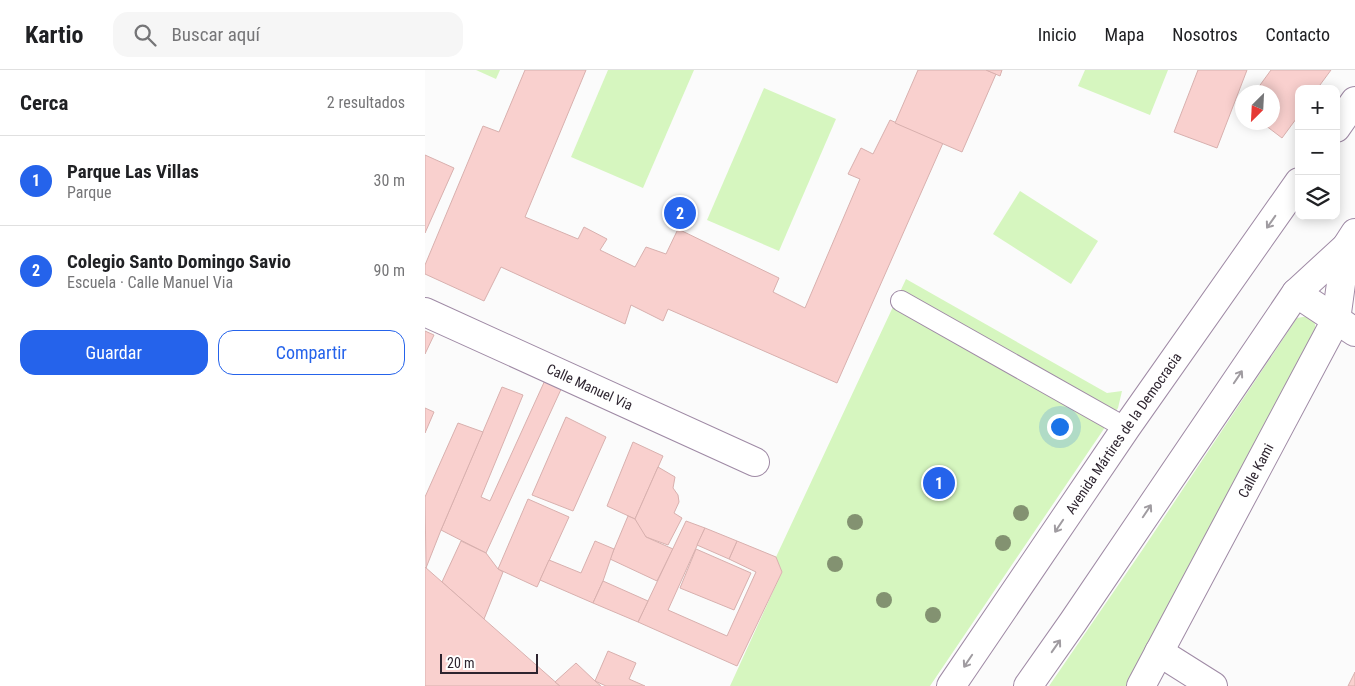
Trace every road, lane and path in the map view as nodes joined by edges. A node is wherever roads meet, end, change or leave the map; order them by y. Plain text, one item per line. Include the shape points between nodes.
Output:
1 (1355, 101) edge
2 (1340, 122) edge
3 (1295, 188) edge
4 (1351, 240) edge
5 (1295, 293) junction
6 (901, 301) dead end
7 (425, 312) edge
8 (1346, 326) edge
9 (1126, 428) junction
10 (755, 462) dead end
11 (1159, 652) junction
12 (951, 686) edge
13 (1028, 686) edge
14 (1141, 686) edge
15 (1213, 686) edge

1 - 2 street
3 -> 9 street, Avenida Mártires de la Democracia
4 - 5 street
4 - 8 street, Calle Kami
5 - 8 street
13 -> 5 street
6 - 9 lane
7 - 10 street, Calle Manuel Via
8 - 11 street, Calle Kami
9 -> 12 street, Avenida Mártires de la Democracia
11 - 14 street, Calle Kami
11 - 15 street

